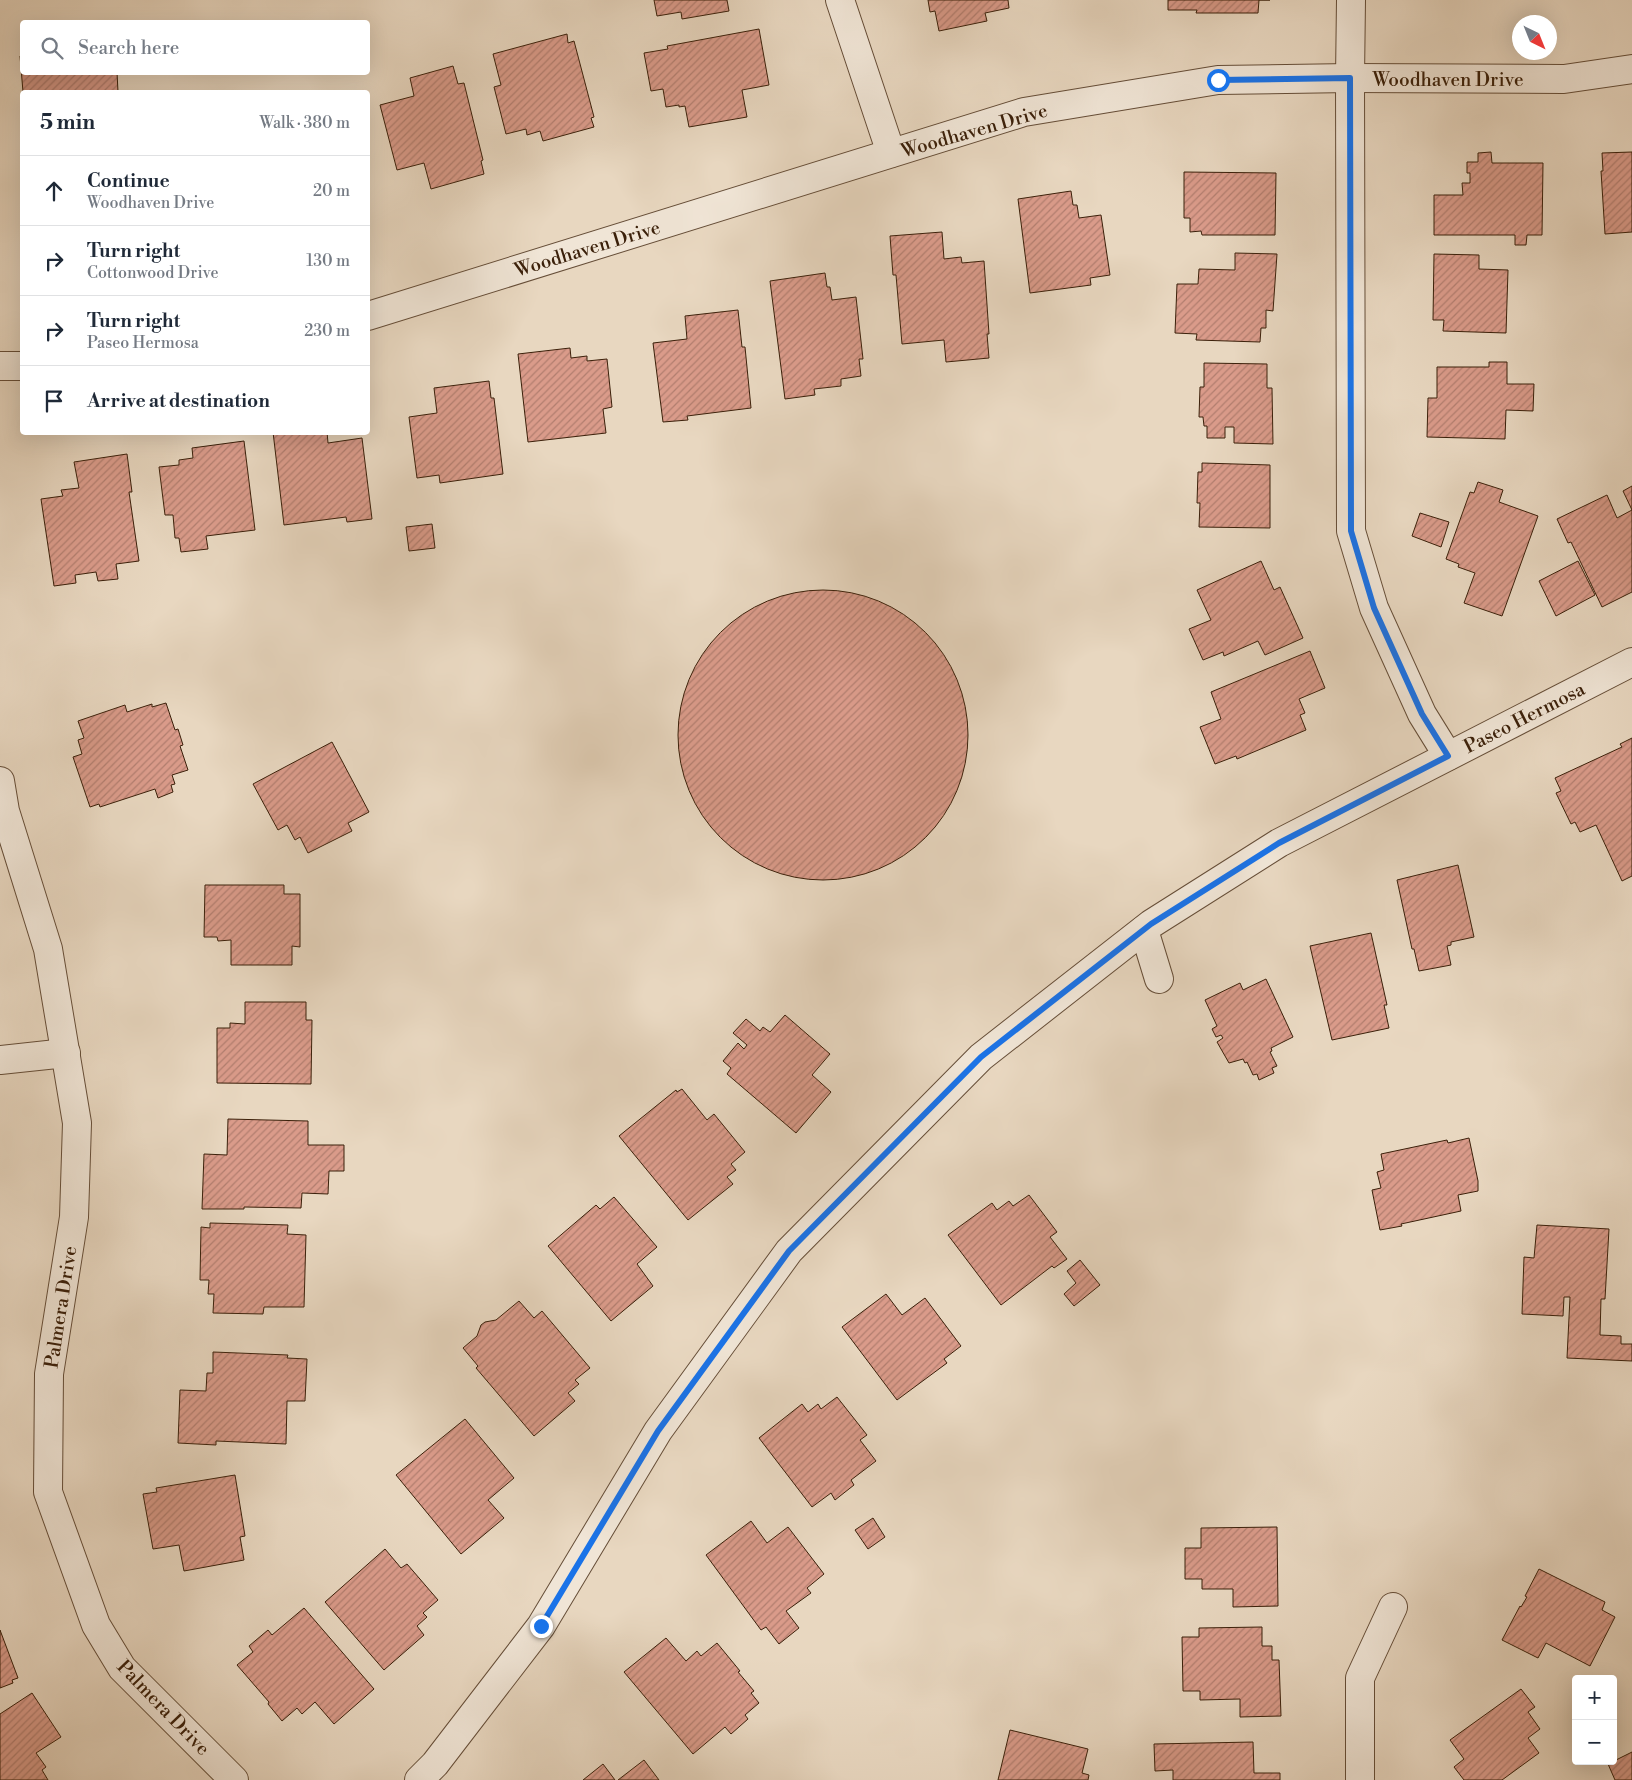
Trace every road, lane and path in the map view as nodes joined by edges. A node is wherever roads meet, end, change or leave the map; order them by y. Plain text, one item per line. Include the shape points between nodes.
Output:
1 (840, 0) edge
2 (1351, 0) edge
3 (1632, 69) edge
4 (1350, 78) junction
5 (892, 153) junction
6 (370, 315) edge
7 (0, 366) edge
8 (20, 366) edge
9 (1632, 662) edge
10 (1448, 756) junction
11 (0, 781) edge
12 (1144, 930) junction
13 (1159, 979) dead end
14 (66, 1053) junction
15 (0, 1060) edge
16 (1393, 1607) dead end
17 (234, 1780) edge
18 (419, 1780) edge
19 (1360, 1780) edge

1 - 5 street
2 - 4 street
3 - 4 street, Woodhaven Drive via 1564,79
4 - 5 street, Woodhaven Drive via 1218,80 1024,112
4 - 10 street via 1351,531 1374,608 1422,714
5 - 6 street, Woodhaven Drive
7 - 8 street
9 - 10 street, Paseo Hermosa
10 - 12 street, Paseo Hermosa via 1279,843
11 - 14 street, Palmera Drive via 48,949
12 - 13 street
12 - 18 street, Paseo Hermosa via 981,1057 789,1251 658,1431 541,1626 435,1764
14 - 15 street
14 - 17 street, Palmera Drive via 77,1123 74,1217 49,1374 48,1492 96,1624 122,1668
16 - 19 street via 1360,1678

